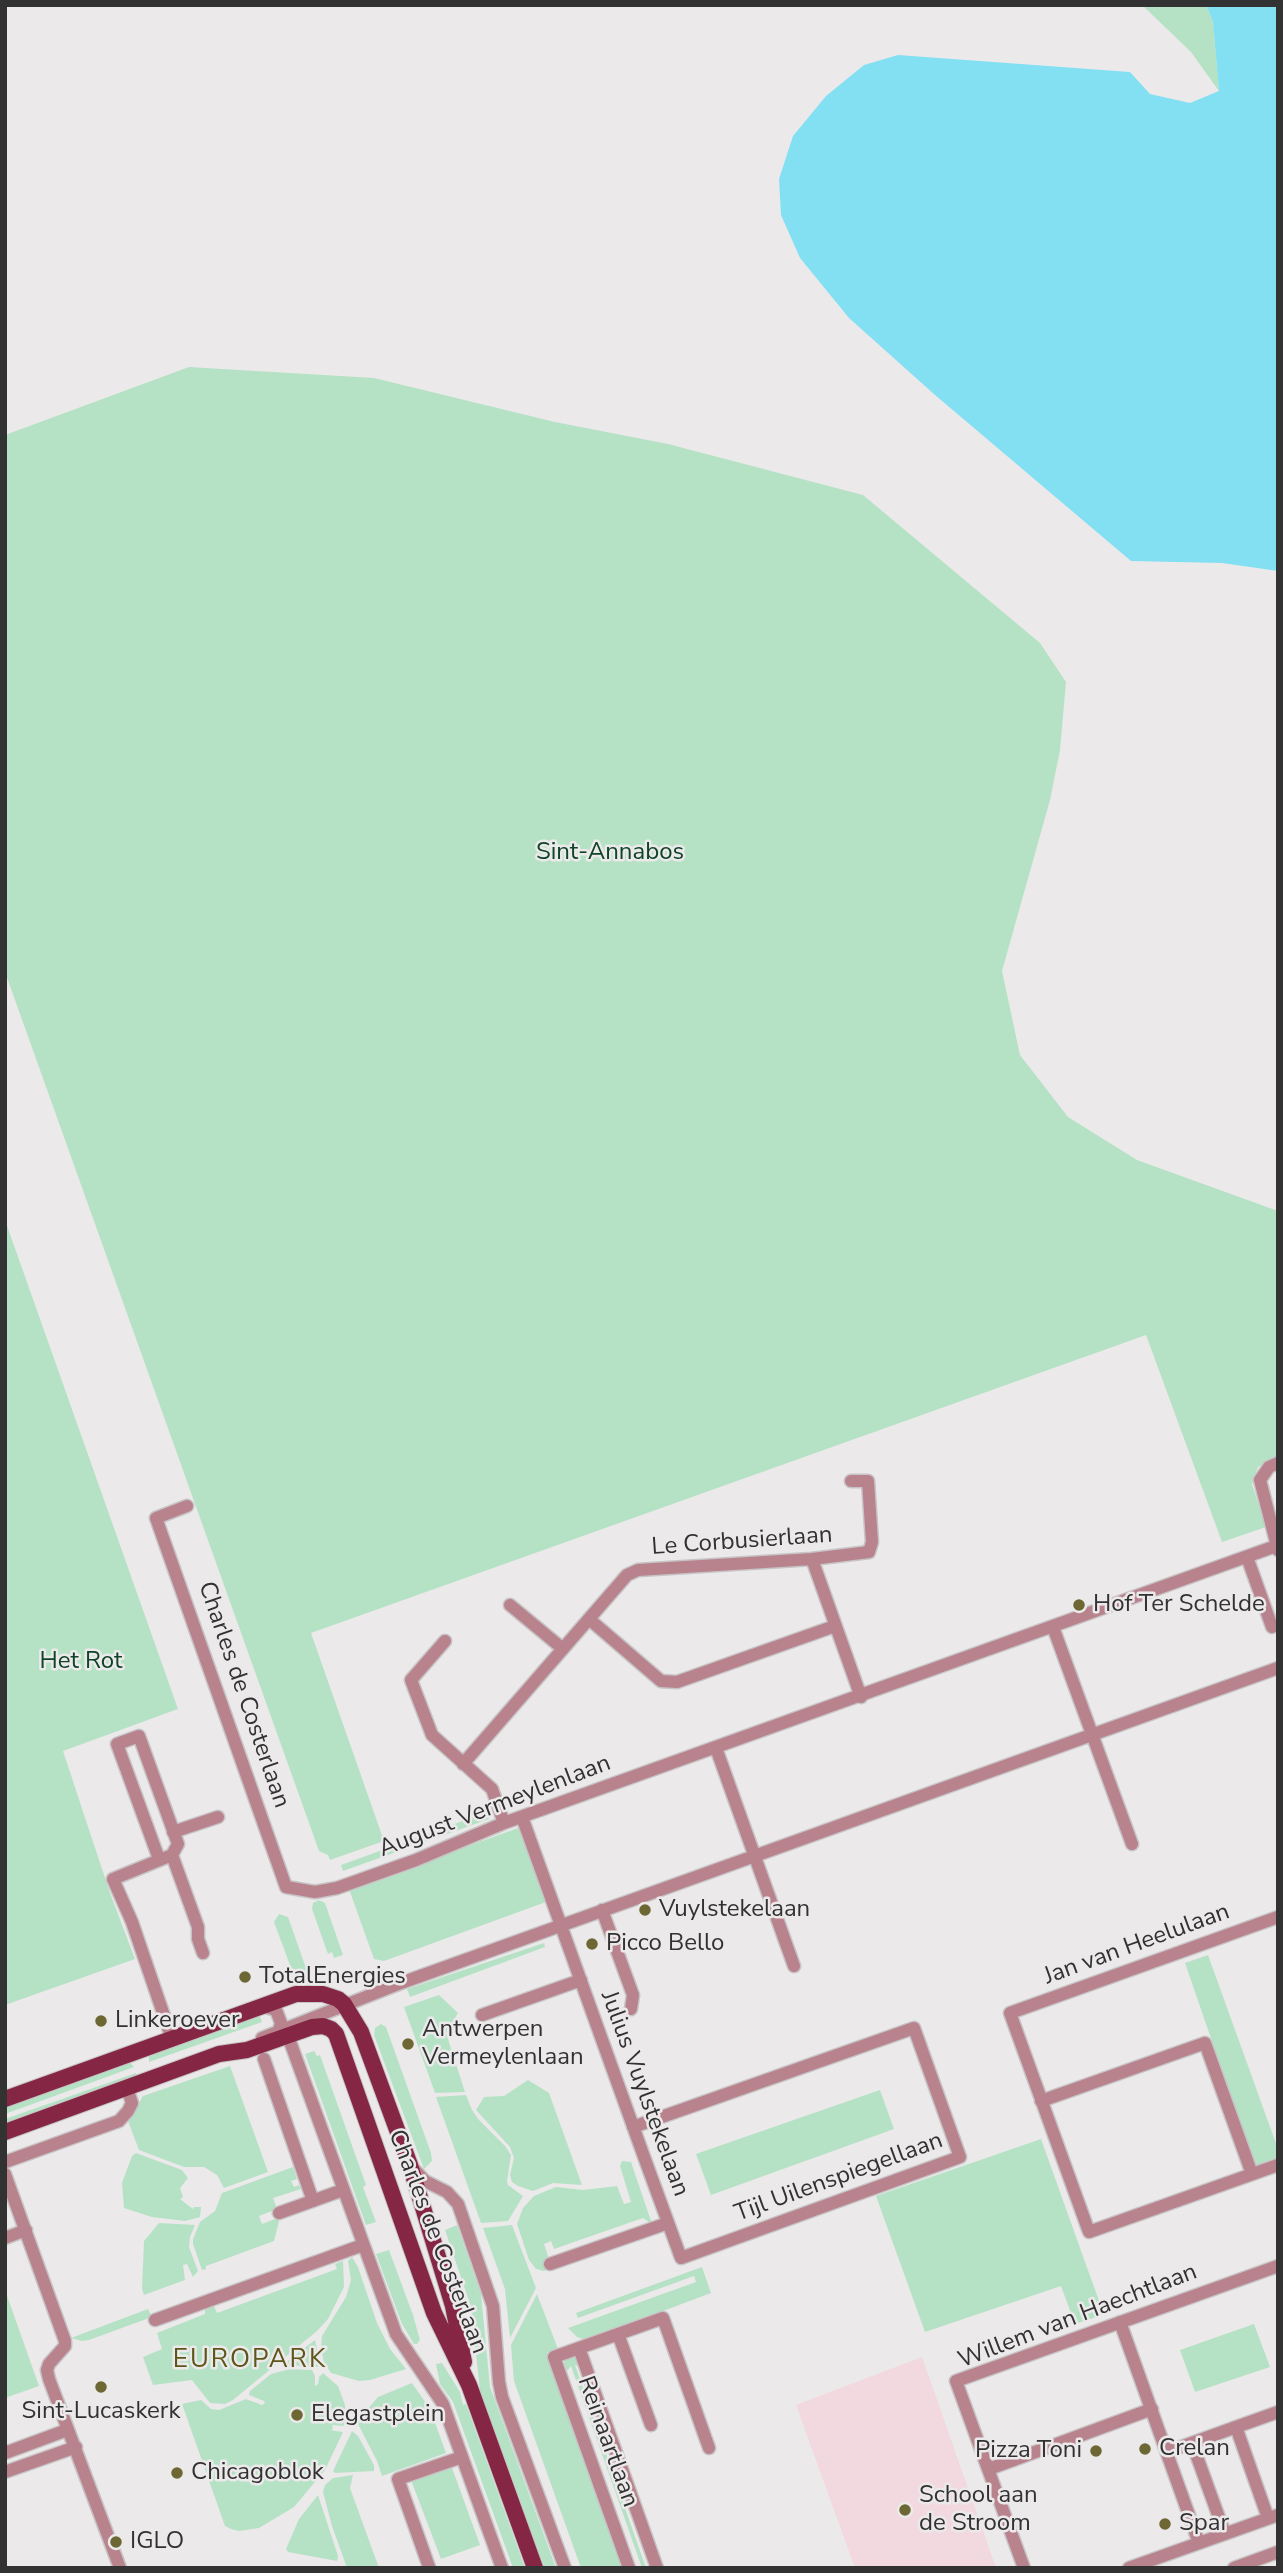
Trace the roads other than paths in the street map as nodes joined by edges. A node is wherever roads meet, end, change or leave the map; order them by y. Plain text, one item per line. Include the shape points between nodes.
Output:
1 (1278, 1463) edge
2 (851, 1482) dead end
3 (187, 1506) dead end
4 (1277, 1548) edge
5 (1247, 1557) junction
6 (812, 1559) junction
7 (510, 1605) dead end
8 (589, 1619) junction
9 (835, 1626) junction
10 (1054, 1627) junction
11 (1272, 1627) dead end
12 (445, 1641) dead end
13 (563, 1649) junction
14 (1278, 1668) edge
15 (861, 1697) junction
16 (1092, 1735) junction
17 (716, 1748) junction
18 (463, 1764) junction
19 (218, 1816) dead end
20 (522, 1817) junction
21 (504, 1824) junction
22 (173, 1832) junction
23 (1132, 1844) dead end
24 (755, 1855) junction
25 (166, 1857) junction
26 (286, 1887) joint
27 (603, 1910) junction
28 (1278, 1917) edge
29 (561, 1925) junction
30 (203, 1953) dead end
31 (794, 1966) dead end
32 (581, 1980) junction
33 (263, 2006) junction
34 (340, 2006) junction
35 (631, 2009) dead end
36 (482, 2015) dead end
37 (284, 2033) junction
38 (336, 2034) junction
39 (172, 2039) junction
40 (264, 2059) dead end
41 (127, 2088) junction
42 (5, 2099) edge
43 (1041, 2101) junction
44 (633, 2127) junction
45 (5, 2132) edge
46 (5, 2162) edge
47 (410, 2165) junction
48 (1278, 2165) edge
49 (5, 2174) edge
50 (1252, 2174) junction
51 (343, 2190) junction
52 (313, 2200) junction
53 (279, 2213) dead end
54 (668, 2223) junction
55 (26, 2230) junction
56 (5, 2238) edge
57 (363, 2245) junction
58 (681, 2258) joint
59 (551, 2264) dead end
60 (1278, 2266) edge
61 (156, 2320) dead end
62 (1120, 2322) junction
63 (618, 2334) junction
64 (579, 2347) junction
65 (468, 2385) junction
66 (1152, 2409) junction
67 (1278, 2412) edge
68 (651, 2425) dead end
69 (1236, 2427) junction
70 (66, 2430) junction
71 (1192, 2443) junction
72 (76, 2447) junction
73 (709, 2448) dead end
74 (1167, 2452) junction
75 (5, 2453) edge
76 (462, 2457) junction
77 (989, 2469) junction
78 (5, 2472) edge
79 (1273, 2516) edge
80 (1225, 2533) junction
81 (1199, 2543) junction
82 (1278, 2552) edge
83 (429, 2567) edge
84 (120, 2568) edge
85 (502, 2568) edge
86 (535, 2568) edge
87 (565, 2568) edge
88 (629, 2568) edge
89 (657, 2568) edge
90 (1024, 2568) edge
91 (1129, 2568) edge
92 (1234, 2568) edge

1 - 4 street via 1260,1480
2 - 6 street, Le Corbusierlaan via 868,1481 872,1548 864,1554
3 - 26 street, Charles de Costerlaan via 156,1518
4 - 5 street, August Vermeylenlaan
5 - 10 street, August Vermeylenlaan
5 - 11 street
6 - 8 street, Le Corbusierlaan via 638,1570 628,1575
6 - 9 street
7 - 13 street
8 - 9 street via 661,1681 677,1682
8 - 13 street, Le Corbusierlaan
9 - 15 street
10 - 15 street, August Vermeylenlaan
10 - 16 street
12 - 18 street via 411,1680 432,1735
13 - 18 street, Le Corbusierlaan
14 - 16 street
15 - 17 street, August Vermeylenlaan
16 - 23 street
16 - 24 street
17 - 20 street, August Vermeylenlaan
17 - 24 street
18 - 21 street via 492,1789
19 - 22 street
20 - 21 street, August Vermeylenlaan
20 - 29 street, Julius Vuylstekelaan
21 - 26 street, August Vermeylenlaan via 337,1888 315,1892
22 - 25 street via 178,1844
22 - 25 street via 139,1736 117,1744
24 - 27 street
24 - 31 street
25 - 30 street via 198,1927
25 - 39 street via 113,1879
27 - 29 street
27 - 35 street via 633,1995
28 - 43 street, Jan van Heelulaan via 1010,2013
29 - 32 street, Julius Vuylstekelaan
29 - 34 street
32 - 36 street, Julius Vuylstekelaan
32 - 44 street, Julius Vuylstekelaan
33 - 34 main road via 305,1993 323,1994
33 - 37 street via 276,2010
33 - 39 main road
34 - 37 street
34 - 38 street, Charles de Costerlaan via 331,2022
34 - 47 main road, Charles de Costerlaan via 361,2032
37 - 38 main road via 323,2026
37 - 41 main road via 247,2050 219,2054
37 - 51 street
38 - 65 main road, Charles de Costerlaan via 434,2313
39 - 42 main road
40 - 52 street
41 - 45 main road
41 - 46 street via 132,2103 119,2121
43 - 50 street via 1089,2232
43 - 50 street via 1205,2043
44 - 54 street, Julius Vuylstekelaan
44 - 58 street, Tijl Uilenspiegellaan via 914,2028 917,2036 960,2157
47 - 65 main road, Charles de Costerlaan via 453,2306
47 - 87 street, Charles de Costerlaan via 458,2204 493,2306 502,2397
48 - 50 street
49 - 55 street
51 - 52 street
51 - 57 street
52 - 53 street
54 - 58 street, Julius Vuylstekelaan
54 - 59 street, Julius Vuylstekelaan
55 - 56 street
55 - 70 street via 65,2341 47,2370
57 - 61 street
57 - 76 street via 396,2334 443,2404
60 - 62 street, Willem van Haechtlaan
62 - 66 street
62 - 77 street, Willem van Haechtlaan via 957,2381
63 - 64 street, Reinaartlaan
63 - 68 street, Reinaartlaan
63 - 73 street, Reinaartlaan via 663,2318
64 - 88 street, Reinaartlaan via 554,2357
64 - 89 street, Reinaartlaan
65 - 86 main road, Charles de Costerlaan
66 - 74 street
66 - 77 street
67 - 69 street
69 - 71 street
69 - 79 street
70 - 72 street
70 - 75 street
71 - 74 street
71 - 80 street
72 - 78 street
72 - 84 street
74 - 81 street
76 - 83 street via 398,2479
76 - 85 street
77 - 90 street, Willem van Haechtlaan
79 - 80 street
80 - 81 street
81 - 91 street
82 - 92 street

